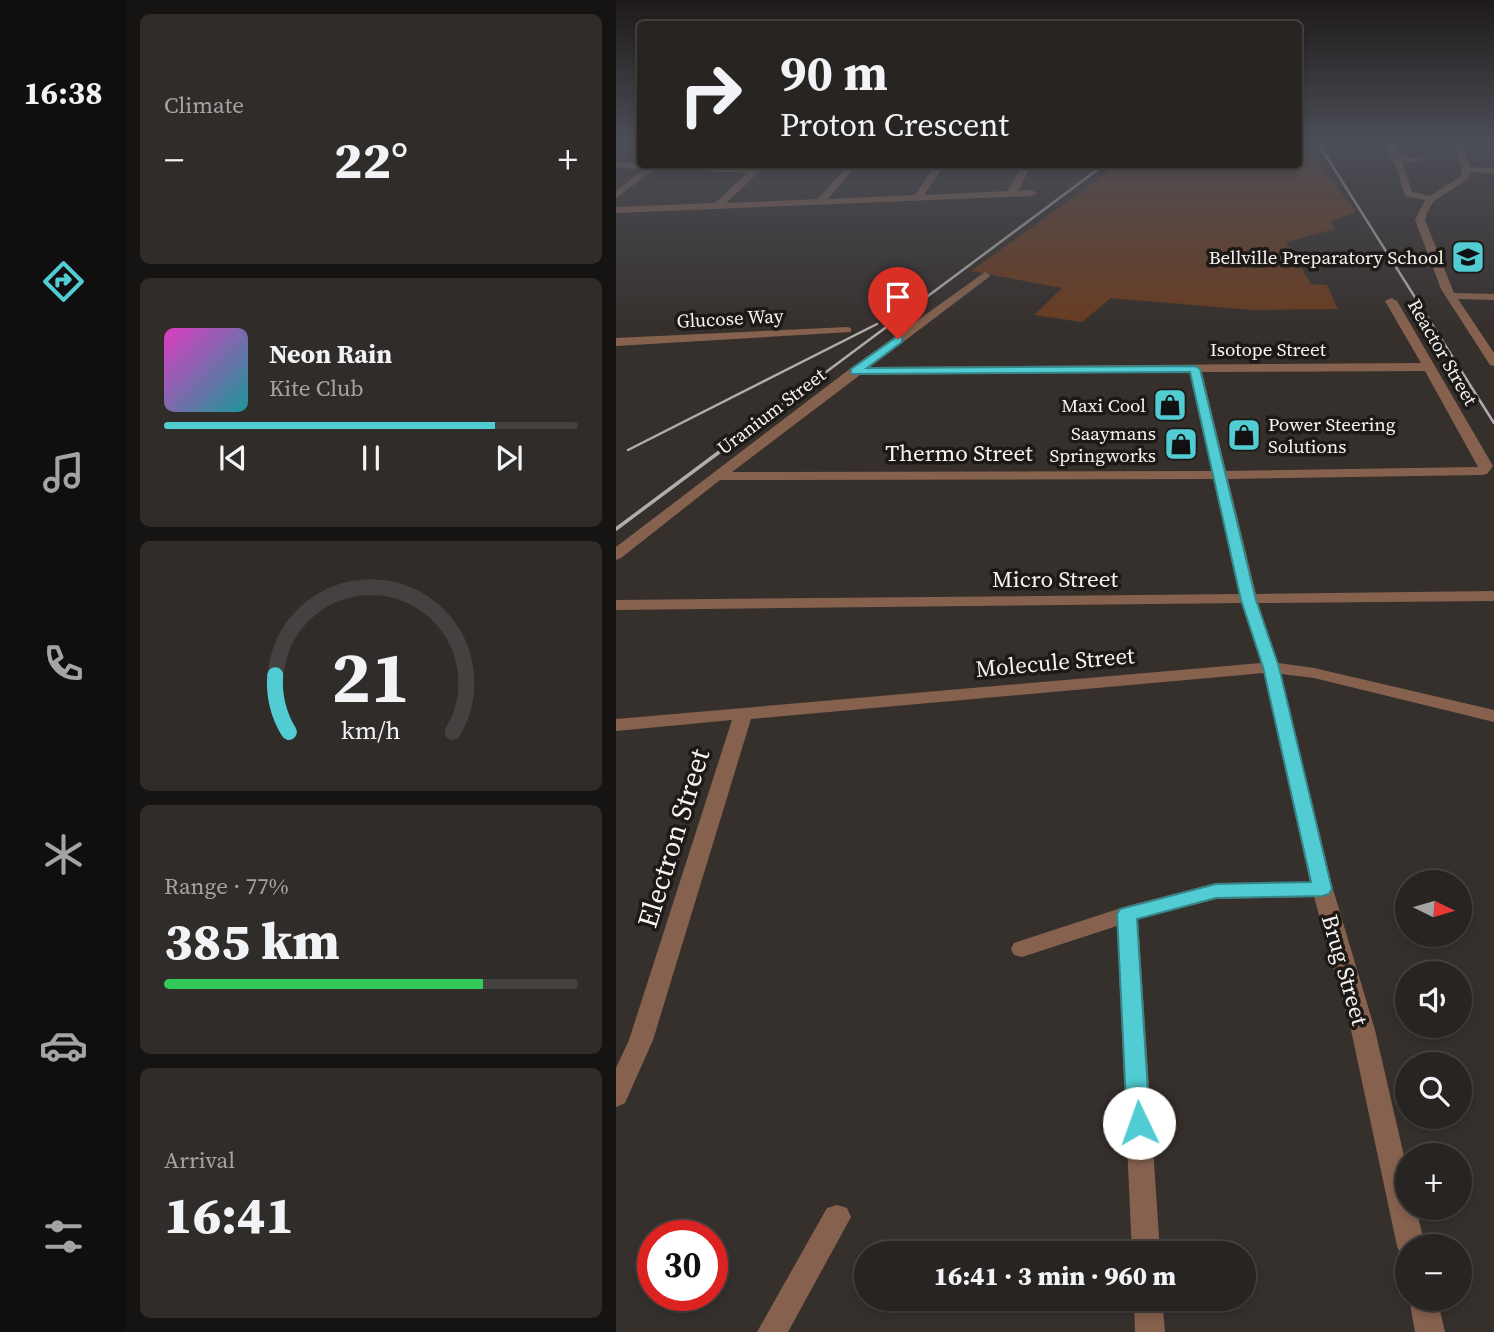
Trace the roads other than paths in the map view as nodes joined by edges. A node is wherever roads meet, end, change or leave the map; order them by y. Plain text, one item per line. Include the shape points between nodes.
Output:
1 (734, 205) edge
2 (1427, 205) edge
3 (717, 206) joint
4 (616, 210) edge
5 (985, 275) dead end
6 (1450, 296) junction
7 (1494, 297) edge
8 (1391, 301) dead end
9 (847, 330) dead end
10 (616, 342) edge
11 (1494, 362) edge
12 (1430, 367) junction
13 (1195, 369) junction
14 (855, 371) junction
15 (1483, 459) joint
16 (717, 475) junction
17 (1219, 475) junction
18 (616, 555) edge
19 (1494, 596) edge
20 (1249, 600) junction
21 (616, 605) edge
22 (1271, 667) junction
23 (743, 715) junction
24 (1494, 716) edge
25 (616, 725) edge
26 (1322, 889) junction
27 (1127, 914) junction
28 (1022, 950) dead end
29 (616, 1096) edge
30 (837, 1217) dead end
31 (1408, 1234) edge
32 (1145, 1241) edge
33 (1149, 1311) edge
34 (1426, 1311) edge
35 (772, 1332) edge
36 (1150, 1332) edge
37 (1430, 1332) edge

1 - 3 street
2 - 6 street via 1421,225
3 - 4 street
5 - 14 street, Uranium Street
6 - 7 street
6 - 11 street
8 - 12 street, Reactor Street
9 - 10 street, Glucose Way
12 - 13 street, Isotope Street
12 - 15 street, Reactor Street
13 - 14 street, Isotope Street
13 - 17 street, Brug Street
14 - 16 street, Uranium Street
15 - 17 street, Thermo Street via 1486,466 1482,471 1465,473
16 - 17 street, Thermo Street
16 - 18 street, Uranium Street
17 - 20 street, Brug Street
19 - 20 street, Micro Street
20 - 21 street, Micro Street
20 - 22 street, Brug Street
22 - 23 street, Molecule Street
22 - 24 street, Molecule Street
22 - 26 street, Brug Street
23 - 25 street, Molecule Street
23 - 29 street, Electron Street via 641,1040
26 - 27 street via 1216,891
26 - 31 street, Brug Street via 1363,1030
27 - 28 street
27 - 32 street
30 - 35 street
33 - 36 street
34 - 37 street

